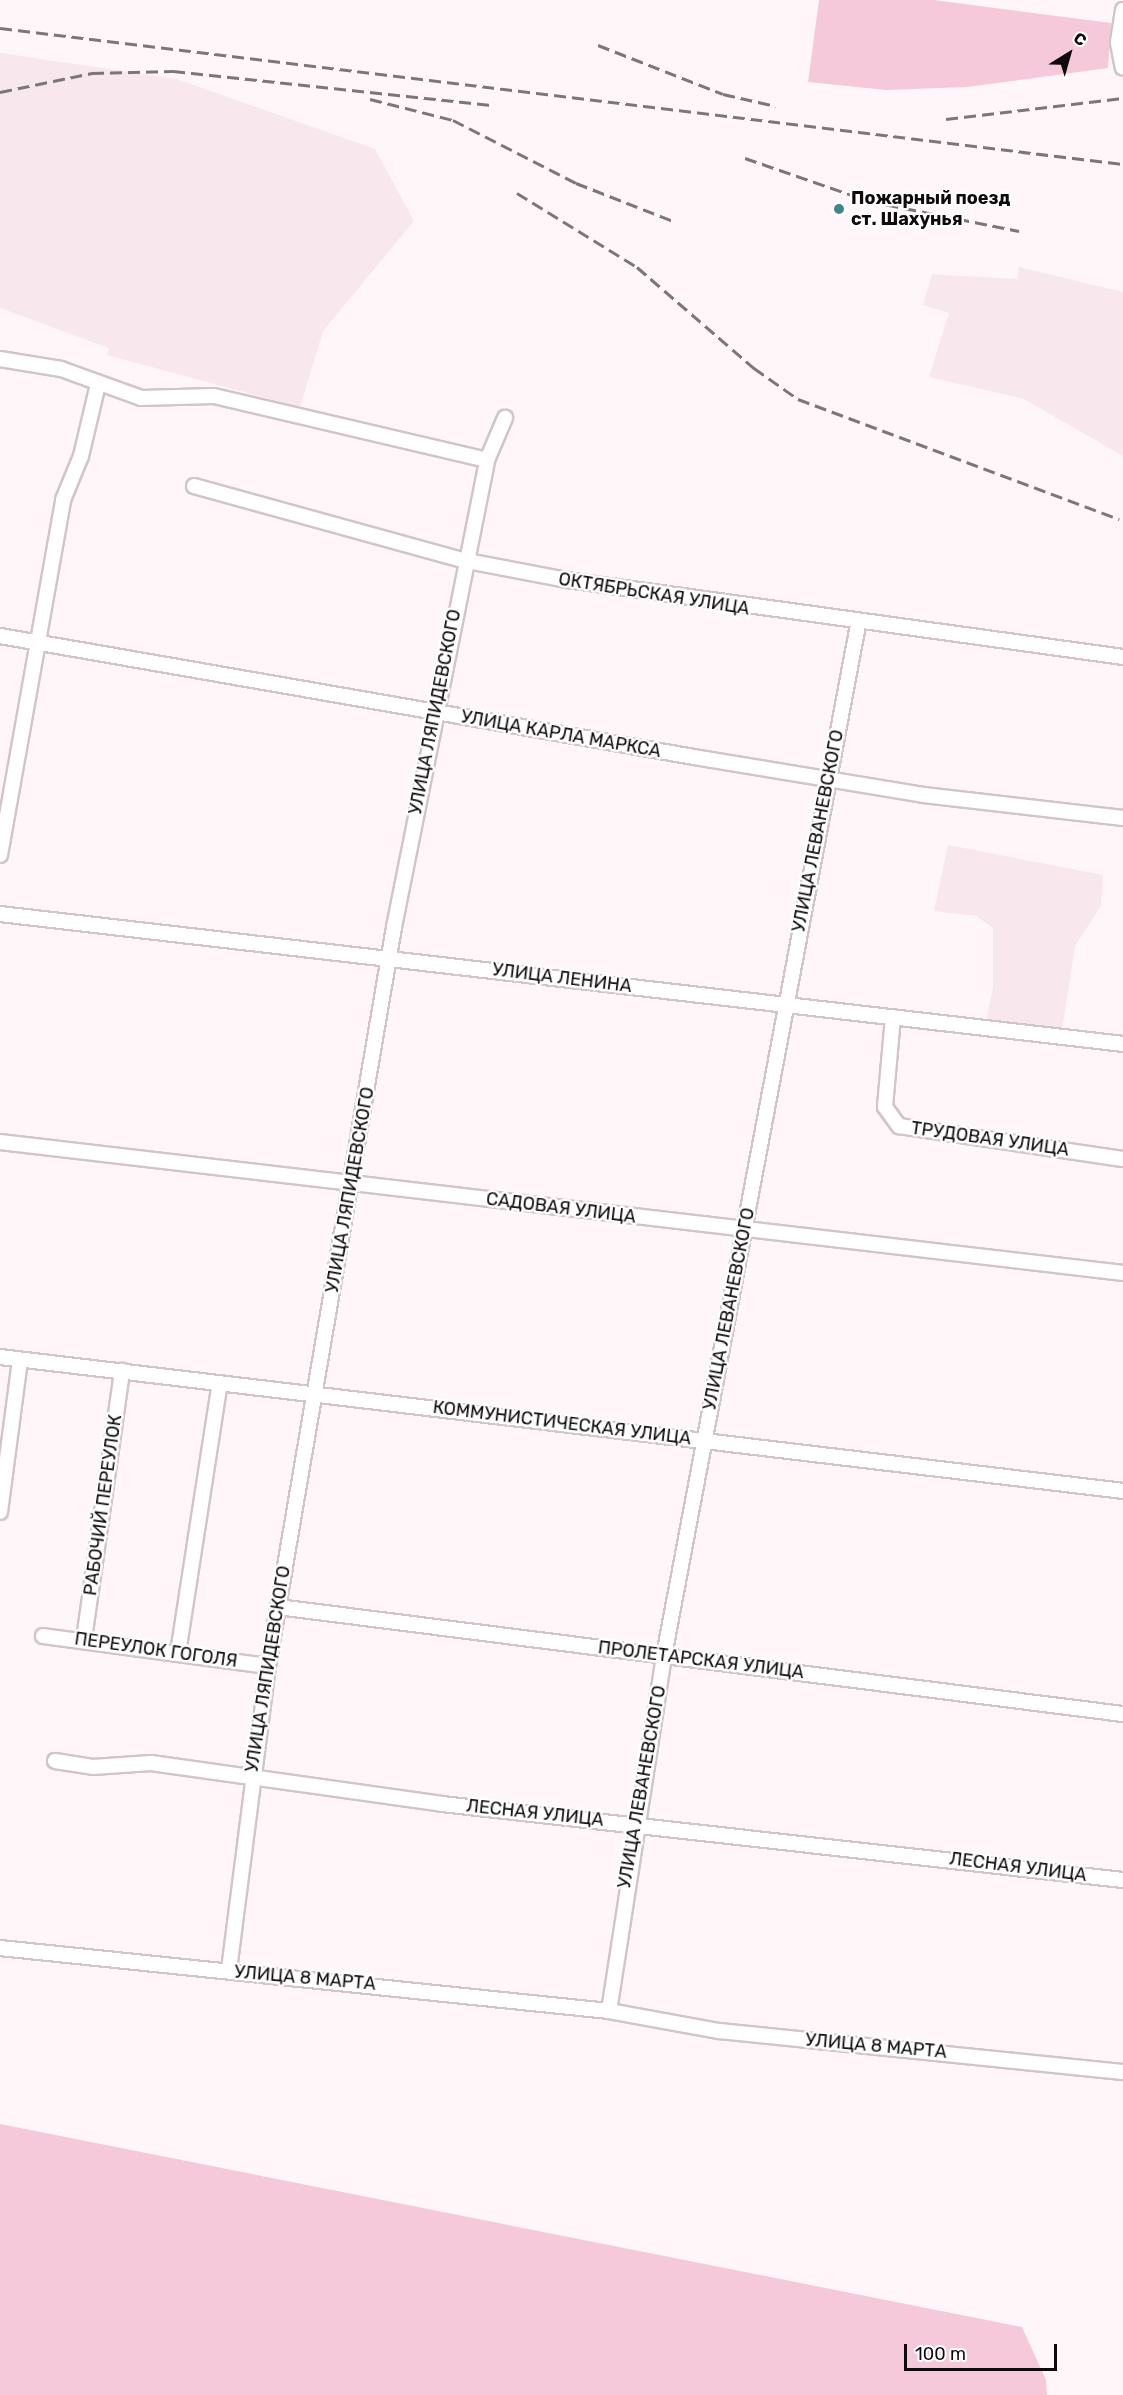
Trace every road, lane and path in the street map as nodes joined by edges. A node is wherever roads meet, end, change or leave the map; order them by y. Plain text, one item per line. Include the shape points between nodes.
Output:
1 (1123, 10) edge
2 (1123, 68) edge
3 (0, 359) edge
4 (98, 384) junction
5 (505, 418) dead end
6 (486, 460) junction
7 (194, 486) dead end
8 (467, 561) junction
9 (858, 625) junction
10 (0, 636) edge
11 (38, 643) junction
12 (1123, 657) edge
13 (433, 711) junction
14 (827, 778) junction
15 (1123, 818) edge
16 (0, 855) edge
17 (0, 914) edge
18 (390, 958) junction
19 (785, 1005) junction
20 (893, 1017) junction
21 (1123, 1044) edge
22 (0, 1142) edge
23 (1123, 1159) edge
24 (352, 1181) junction
25 (744, 1231) junction
26 (1123, 1273) edge
27 (0, 1357) edge
28 (20, 1360) junction
29 (122, 1371) junction
30 (220, 1383) junction
31 (315, 1394) junction
32 (705, 1440) junction
33 (1123, 1491) edge
34 (0, 1512) edge
35 (278, 1607) junction
36 (43, 1635) dead end
37 (84, 1639) junction
38 (178, 1653) junction
39 (664, 1656) junction
40 (268, 1666) junction
41 (1123, 1714) edge
42 (55, 1761) dead end
43 (250, 1779) junction
44 (634, 1823) junction
45 (1123, 1880) edge
46 (0, 1948) edge
47 (229, 1970) junction
48 (609, 2010) junction
49 (1123, 2072) edge

1 - 2 street via 1118,43
3 - 4 street via 61,369
4 - 6 street via 141,398 214,396 324,418
4 - 11 street via 81,456 63,500
5 - 6 street, УЛИЦА ЛЯПИДЕВСКОГО
6 - 8 street, УЛИЦА ЛЯПИДЕВСКОГО
7 - 8 street, ОКТЯБРЬСКАЯ УЛИЦА
8 - 9 street, ОКТЯБРЬСКАЯ УЛИЦА
8 - 13 street, УЛИЦА ЛЯПИДЕВСКОГО
9 - 12 street, ОКТЯБРЬСКАЯ УЛИЦА
9 - 14 street, УЛИЦА ЛЕВАНЕВСКОГО
10 - 11 street, УЛИЦА КАРЛА МАРКСА
11 - 13 street, УЛИЦА КАРЛА МАРКСА
11 - 16 street
13 - 14 street, УЛИЦА КАРЛА МАРКСА
13 - 18 street, УЛИЦА ЛЯПИДЕВСКОГО
14 - 15 street, УЛИЦА КАРЛА МАРКСА
14 - 19 street, УЛИЦА ЛЕВАНЕВСКОГО
17 - 18 street, УЛИЦА ЛЕНИНА
18 - 19 street, УЛИЦА ЛЕНИНА
18 - 24 street, УЛИЦА ЛЯПИДЕВСКОГО
19 - 20 street, УЛИЦА ЛЕНИНА
19 - 25 street, УЛИЦА ЛЕВАНЕВСКОГО
20 - 21 street, УЛИЦА ЛЕНИНА
20 - 23 street, ТРУДОВАЯ УЛИЦА via 885,1107 898,1126
22 - 24 street, САДОВАЯ УЛИЦА
24 - 25 street, САДОВАЯ УЛИЦА
24 - 31 street, УЛИЦА ЛЯПИДЕВСКОГО
25 - 26 street, САДОВАЯ УЛИЦА
25 - 32 street, УЛИЦА ЛЕВАНЕВСКОГО
27 - 28 street, КОММУНИСТИЧЕСКАЯ УЛИЦА
28 - 29 street, КОММУНИСТИЧЕСКАЯ УЛИЦА
28 - 34 street
29 - 30 street, КОММУНИСТИЧЕСКАЯ УЛИЦА
29 - 37 street, РАБОЧИЙ ПЕРЕУЛОК
30 - 31 street, КОММУНИСТИЧЕСКАЯ УЛИЦА
30 - 38 street
31 - 32 street, КОММУНИСТИЧЕСКАЯ УЛИЦА
31 - 35 street, УЛИЦА ЛЯПИДЕВСКОГО
32 - 33 street, КОММУНИСТИЧЕСКАЯ УЛИЦА
32 - 39 street, УЛИЦА ЛЕВАНЕВСКОГО
35 - 39 street, ПРОЛЕТАРСКАЯ УЛИЦА
35 - 40 street, УЛИЦА ЛЯПИДЕВСКОГО
36 - 37 street, ПЕРЕУЛОК ГОГОЛЯ
37 - 38 street, ПЕРЕУЛОК ГОГОЛЯ
38 - 40 street, ПЕРЕУЛОК ГОГОЛЯ
39 - 41 street, ПРОЛЕТАРСКАЯ УЛИЦА
39 - 44 street, УЛИЦА ЛЕВАНЕВСКОГО
40 - 43 street, УЛИЦА ЛЯПИДЕВСКОГО
42 - 43 street, ЛЕСНАЯ УЛИЦА via 93,1767 151,1763
43 - 44 street, ЛЕСНАЯ УЛИЦА
43 - 47 street, УЛИЦА ЛЯПИДЕВСКОГО
44 - 45 street, ЛЕСНАЯ УЛИЦА
44 - 48 street, УЛИЦА ЛЕВАНЕВСКОГО
46 - 47 street, УЛИЦА 8 МАРТА
47 - 48 street, УЛИЦА 8 МАРТА
48 - 49 street, УЛИЦА 8 МАРТА via 628,2018

